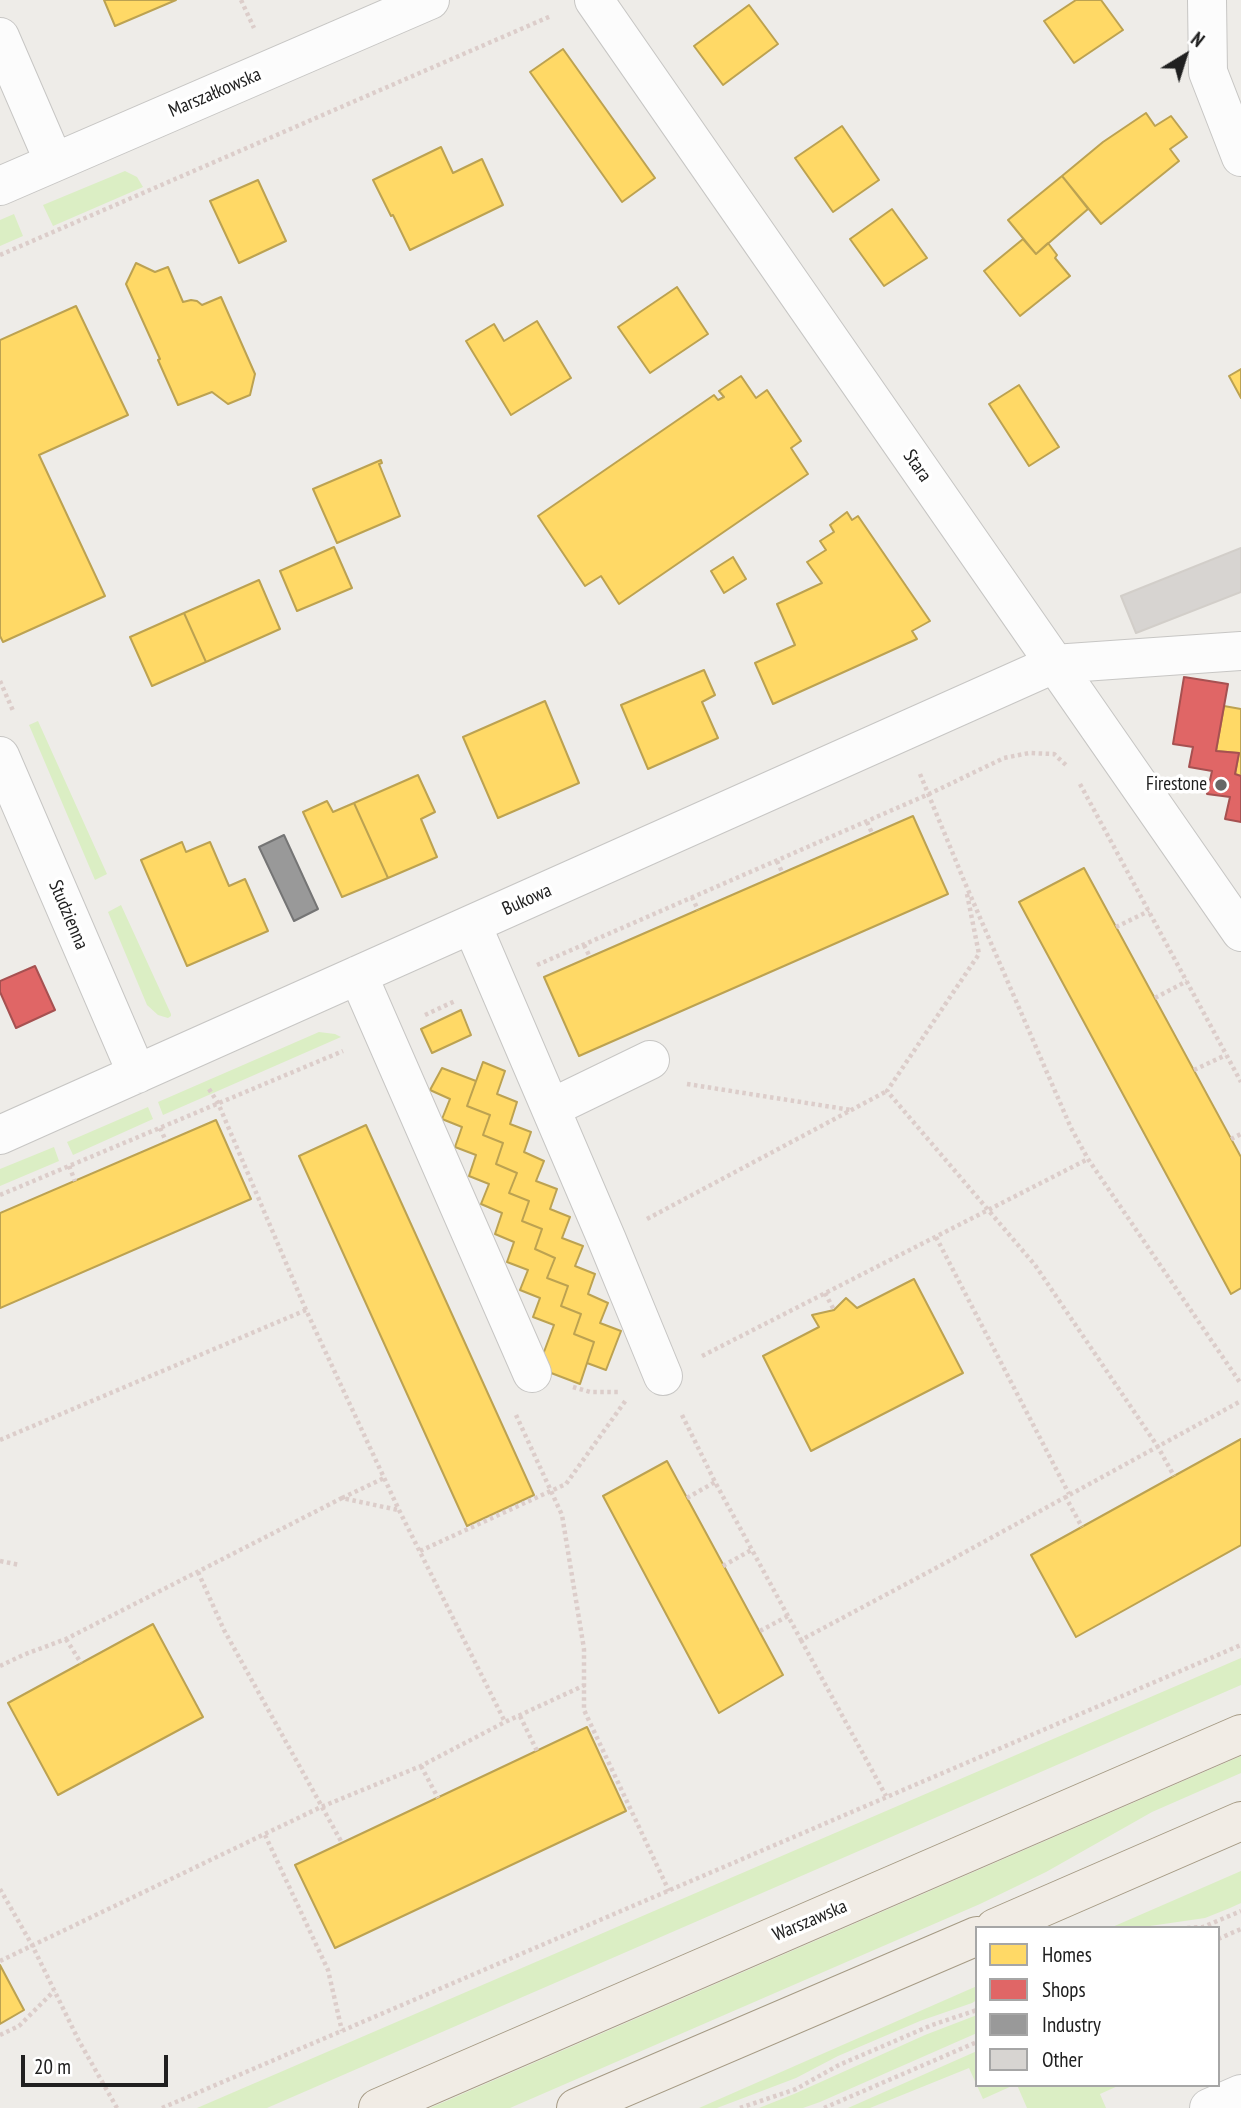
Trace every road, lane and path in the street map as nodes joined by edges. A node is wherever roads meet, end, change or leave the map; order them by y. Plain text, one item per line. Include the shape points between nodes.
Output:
1 (242, 0) edge
2 (430, 0) edge
3 (594, 0) edge
4 (1208, 0) edge
5 (552, 16) dead end
6 (0, 37) edge
7 (258, 39) dead end
8 (1241, 157) edge
9 (54, 162) junction
10 (0, 186) edge
11 (0, 255) edge
12 (1241, 651) edge
13 (1054, 664) junction
14 (0, 681) edge
15 (16, 719) dead end
16 (902, 733) junction
17 (0, 756) edge
18 (1072, 770) dead end
19 (1079, 782) dead end
20 (929, 794) junction
21 (866, 822) junction
22 (872, 833) dead end
23 (777, 861) junction
24 (782, 872) dead end
25 (965, 883) junction
26 (692, 897) junction
27 (698, 910) dead end
28 (1149, 911) junction
29 (472, 925) junction
30 (1116, 927) dead end
31 (1241, 932) edge
32 (584, 945) junction
33 (590, 957) dead end
34 (358, 975) junction
35 (1187, 981) junction
36 (497, 983) junction
37 (1155, 998) dead end
38 (383, 1033) junction
39 (190, 1051) junction
40 (1226, 1055) junction
41 (635, 1067) joint
42 (1194, 1070) dead end
43 (137, 1074) junction
44 (1241, 1082) edge
45 (887, 1091) junction
46 (218, 1103) junction
47 (551, 1108) junction
48 (852, 1110) junction
49 (160, 1128) junction
50 (1241, 1134) edge
51 (0, 1135) edge
52 (1231, 1139) dead end
53 (166, 1141) dead end
54 (1088, 1158) junction
55 (69, 1166) junction
56 (75, 1181) dead end
57 (0, 1195) edge
58 (988, 1208) junction
59 (936, 1237) junction
60 (607, 1240) junction
61 (825, 1293) junction
62 (306, 1310) junction
63 (834, 1310) dead end
64 (532, 1373) dead end
65 (663, 1376) junction
66 (1241, 1384) edge
67 (1241, 1401) edge
68 (512, 1407) dead end
69 (0, 1440) edge
70 (1158, 1447) junction
71 (1174, 1476) dead end
72 (384, 1478) junction
73 (715, 1482) junction
74 (552, 1492) junction
75 (1067, 1495) junction
76 (342, 1498) junction
77 (687, 1498) dead end
78 (399, 1510) junction
79 (1082, 1527) dead end
80 (753, 1549) junction
81 (420, 1551) junction
82 (0, 1561) edge
83 (20, 1565) dead end
84 (723, 1566) dead end
85 (198, 1572) junction
86 (788, 1616) junction
87 (760, 1631) dead end
88 (66, 1639) junction
89 (801, 1640) junction
90 (1241, 1645) edge
91 (80, 1663) dead end
92 (0, 1666) edge
93 (585, 1685) junction
94 (520, 1716) junction
95 (505, 1722) junction
96 (1241, 1734) edge
97 (537, 1751) dead end
98 (421, 1766) junction
99 (886, 1796) junction
100 (439, 1798) dead end
101 (321, 1807) junction
102 (1241, 1821) edge
103 (265, 1835) junction
104 (342, 1843) dead end
105 (0, 1889) edge
106 (668, 1891) junction
107 (1241, 1910) edge
108 (1000, 1926) edge
109 (1205, 1926) edge
110 (1241, 1929) edge
111 (975, 1937) edge
112 (1220, 1937) edge
113 (32, 1945) junction
114 (0, 1961) edge
115 (54, 1991) junction
116 (975, 2011) edge
117 (342, 2031) junction
118 (0, 2035) edge
119 (975, 2043) edge
120 (1241, 2094) edge
121 (117, 2108) edge
122 (162, 2108) edge
123 (379, 2108) edge
124 (576, 2108) edge
125 (740, 2108) edge
126 (824, 2108) edge
127 (1209, 2108) edge

1 - 7 path
2 - 9 street, Marszałkowska
3 - 13 street, Stara
4 - 8 street via 1208,72
5 - 11 path
6 - 9 street
9 - 10 street, Marszałkowska
12 - 13 street
13 - 16 street, Bukowa
13 - 31 street, Stara
14 - 15 path
16 - 20 path
16 - 29 street, Bukowa
17 - 43 street, Studzienna
18 - 20 path via 1054,754 1029,753 1004,758
19 - 28 path
20 - 21 path
20 - 25 path
21 - 22 path
21 - 23 path
23 - 24 path
23 - 26 path
25 - 45 path via 979,954
25 - 54 path
26 - 27 path
26 - 32 path
28 - 30 path
28 - 35 path
29 - 34 street, Bukowa
29 - 36 street
32 - 33 path
32 - 36 path
34 - 38 street
34 - 39 street, Bukowa
35 - 37 path
35 - 40 path
36 - 38 path
36 - 47 street
38 - 46 path
38 - 64 street
39 - 43 street, Bukowa
39 - 46 path
40 - 42 path
40 - 44 path
41 - 47 street
41 - 48 path
43 - 51 street, Bukowa
45 - 48 path
45 - 58 path
46 - 49 path
46 - 62 path
47 - 60 street
48 - 60 path
49 - 53 path
49 - 55 path
50 - 52 path
54 - 58 path
54 - 66 path
55 - 56 path
55 - 57 path
58 - 59 path
58 - 70 path via 1035,1265
59 - 61 path
59 - 75 path
60 - 65 street
61 - 63 path
61 - 65 path
62 - 69 path
62 - 72 path
65 - 73 path
65 - 74 path via 631,1392 566,1484
67 - 70 path
68 - 74 path
70 - 71 path
70 - 75 path
72 - 76 path
72 - 78 path
73 - 77 path
73 - 80 path
74 - 81 path
74 - 93 path via 562,1515 584,1649
75 - 79 path
75 - 89 path
76 - 78 path
76 - 85 path
78 - 81 path
80 - 84 path
80 - 86 path
81 - 95 path
82 - 83 path
85 - 88 path
85 - 101 path via 224,1630
86 - 87 path
86 - 89 path
88 - 91 path
88 - 92 path
89 - 99 path
90 - 99 path
93 - 94 path
93 - 106 path via 584,1710
94 - 95 path
94 - 97 path
95 - 98 path
96 - 123 main road, Warszawska
98 - 100 path
98 - 101 path
99 - 106 path
101 - 103 path
101 - 104 path
102 - 108 main road
103 - 113 path
103 - 117 path via 328,1970
105 - 113 path
106 - 117 path
107 - 109 path
110 - 112 path
111 - 124 main road
113 - 114 path
113 - 115 path
115 - 118 path via 19,2026
115 - 121 path
116 - 125 path via 839,2065 796,2089
117 - 122 path
119 - 126 path
120 - 127 street

